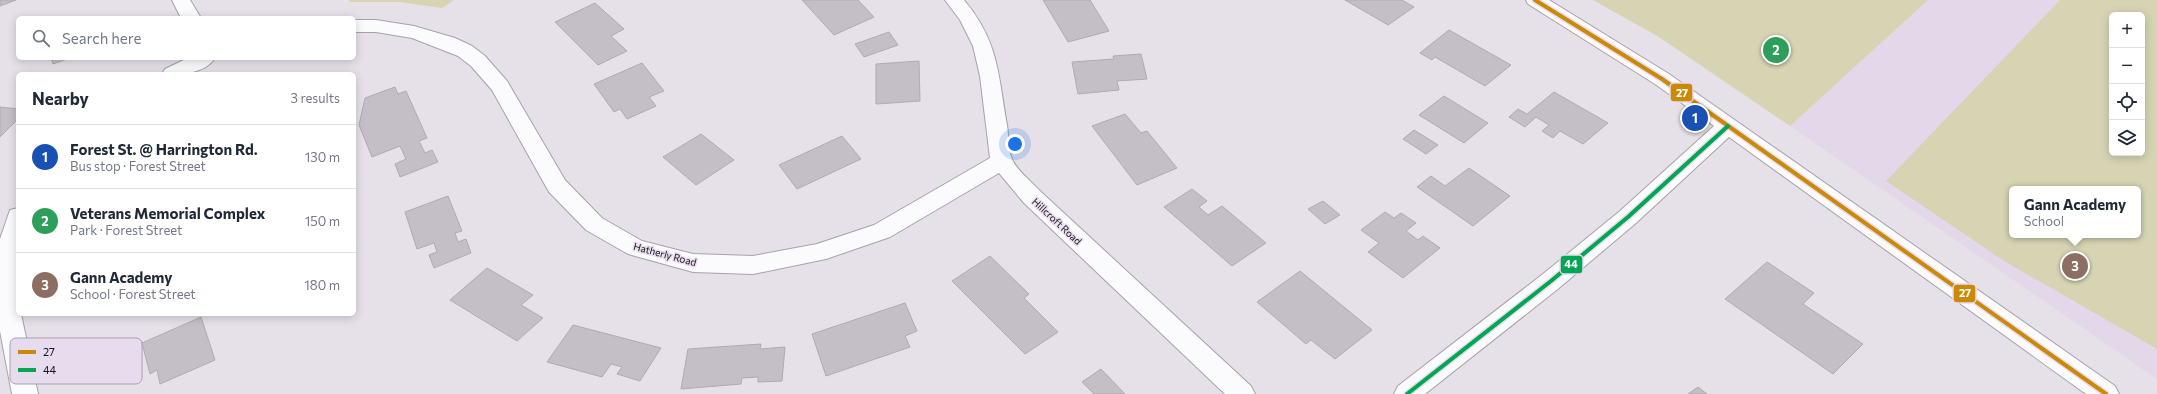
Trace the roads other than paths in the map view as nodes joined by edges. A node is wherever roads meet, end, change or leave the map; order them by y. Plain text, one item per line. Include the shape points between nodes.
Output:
1 (181, 0) edge
2 (954, 0) edge
3 (1535, 0) edge
4 (190, 16) edge
5 (356, 26) edge
6 (201, 60) edge
7 (176, 72) edge
8 (1728, 126) junction
9 (1002, 162) junction
10 (16, 223) edge
11 (14, 338) edge
12 (23, 384) edge
13 (25, 394) edge
14 (1242, 394) edge
15 (1407, 394) edge
16 (2106, 394) edge

1 - 4 street
2 - 9 street via 964,11 983,43 992,79
3 - 8 street via 1626,55
5 - 9 street, Hatherly Road via 382,26 414,32 465,51 478,61 500,86 557,186 594,224 636,248 693,263 753,265 818,253 882,230
6 - 7 street
8 - 15 street via 1628,217
8 - 16 street
9 - 14 street, Hillcroft Road via 1032,197
10 - 11 street via 7,254
12 - 13 street

